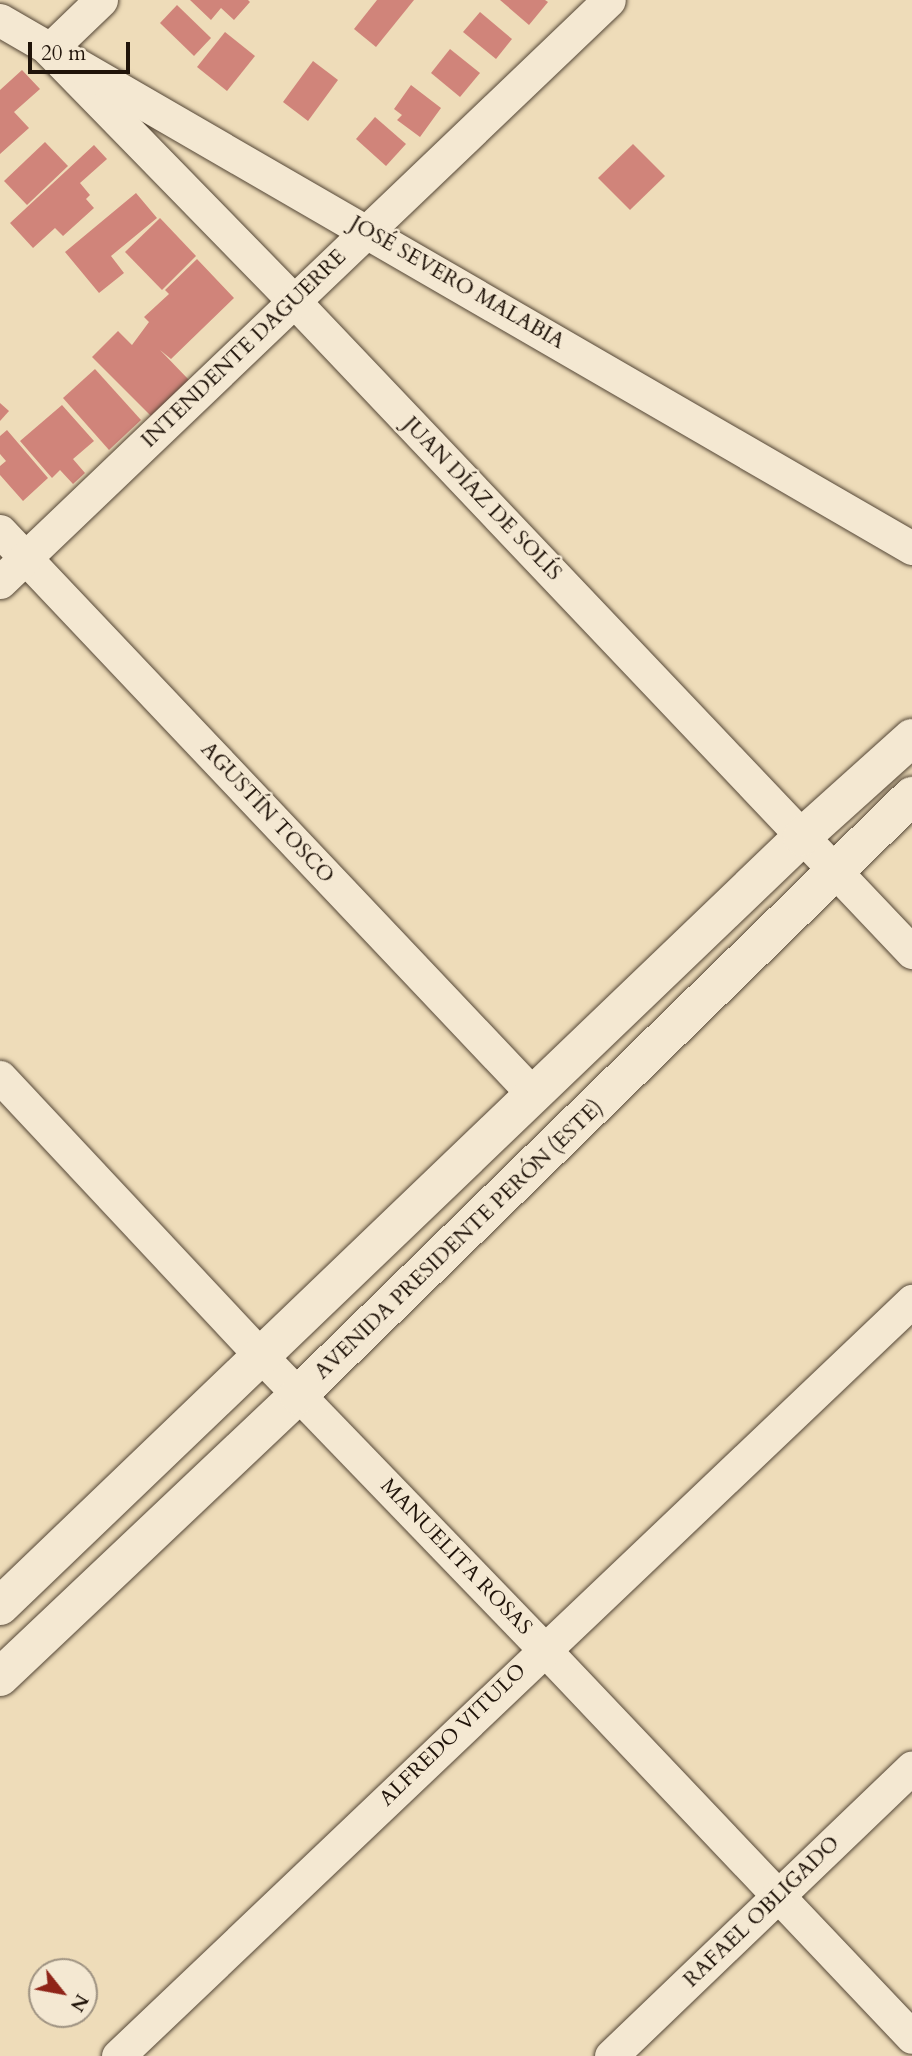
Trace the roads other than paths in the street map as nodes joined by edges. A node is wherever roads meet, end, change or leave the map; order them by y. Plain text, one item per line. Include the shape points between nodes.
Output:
1 (101, 0) edge
2 (609, 0) edge
3 (0, 20) edge
4 (50, 50) junction
5 (368, 231) junction
6 (294, 301) junction
7 (0, 531) edge
8 (912, 548) edge
9 (25, 557) junction
10 (0, 582) edge
11 (912, 738) edge
12 (912, 796) edge
13 (802, 837) junction
14 (836, 873) junction
15 (912, 952) edge
16 (0, 1077) edge
17 (534, 1095) junction
18 (912, 1301) edge
19 (262, 1357) junction
20 (298, 1395) junction
21 (0, 1606) edge
22 (543, 1648) junction
23 (0, 1677) edge
24 (912, 1767) edge
25 (778, 1897) junction
26 (912, 2037) edge
27 (118, 2056) edge
28 (611, 2056) edge

1 - 4 street
2 - 5 street, INTENDENTE DAGUERRE
3 - 4 street, JOSÉ SEVERO MALABIA
4 - 5 street, JOSÉ SEVERO MALABIA
4 - 6 street, JUAN DÍAZ DE SOLÍS
5 - 6 street, INTENDENTE DAGUERRE
5 - 8 street, JOSÉ SEVERO MALABIA
6 - 9 street, INTENDENTE DAGUERRE
6 - 13 street, JUAN DÍAZ DE SOLÍS
7 - 9 street, AGUSTÍN TOSCO
9 - 10 street, INTENDENTE DAGUERRE
9 - 17 street, AGUSTÍN TOSCO
11 - 13 main road
12 - 14 main road, AVENIDA PRESIDENTE PERÓN (ESTE)
13 - 14 street, JUAN DÍAZ DE SOLÍS
13 - 17 main road
14 - 15 street, JUAN DÍAZ DE SOLÍS
14 - 20 main road, AVENIDA PRESIDENTE PERÓN (ESTE)
16 - 19 street, MANUELITA ROSAS
17 - 19 main road
18 - 22 street, ALFREDO VITULO
19 - 20 street, MANUELITA ROSAS
19 - 21 main road
20 - 22 street, MANUELITA ROSAS
20 - 23 main road, AVENIDA PRESIDENTE PERÓN (ESTE)
22 - 25 street, MANUELITA ROSAS
22 - 27 street, ALFREDO VITULO
24 - 25 street, RAFAEL OBLIGADO
25 - 26 street, MANUELITA ROSAS
25 - 28 street, RAFAEL OBLIGADO

